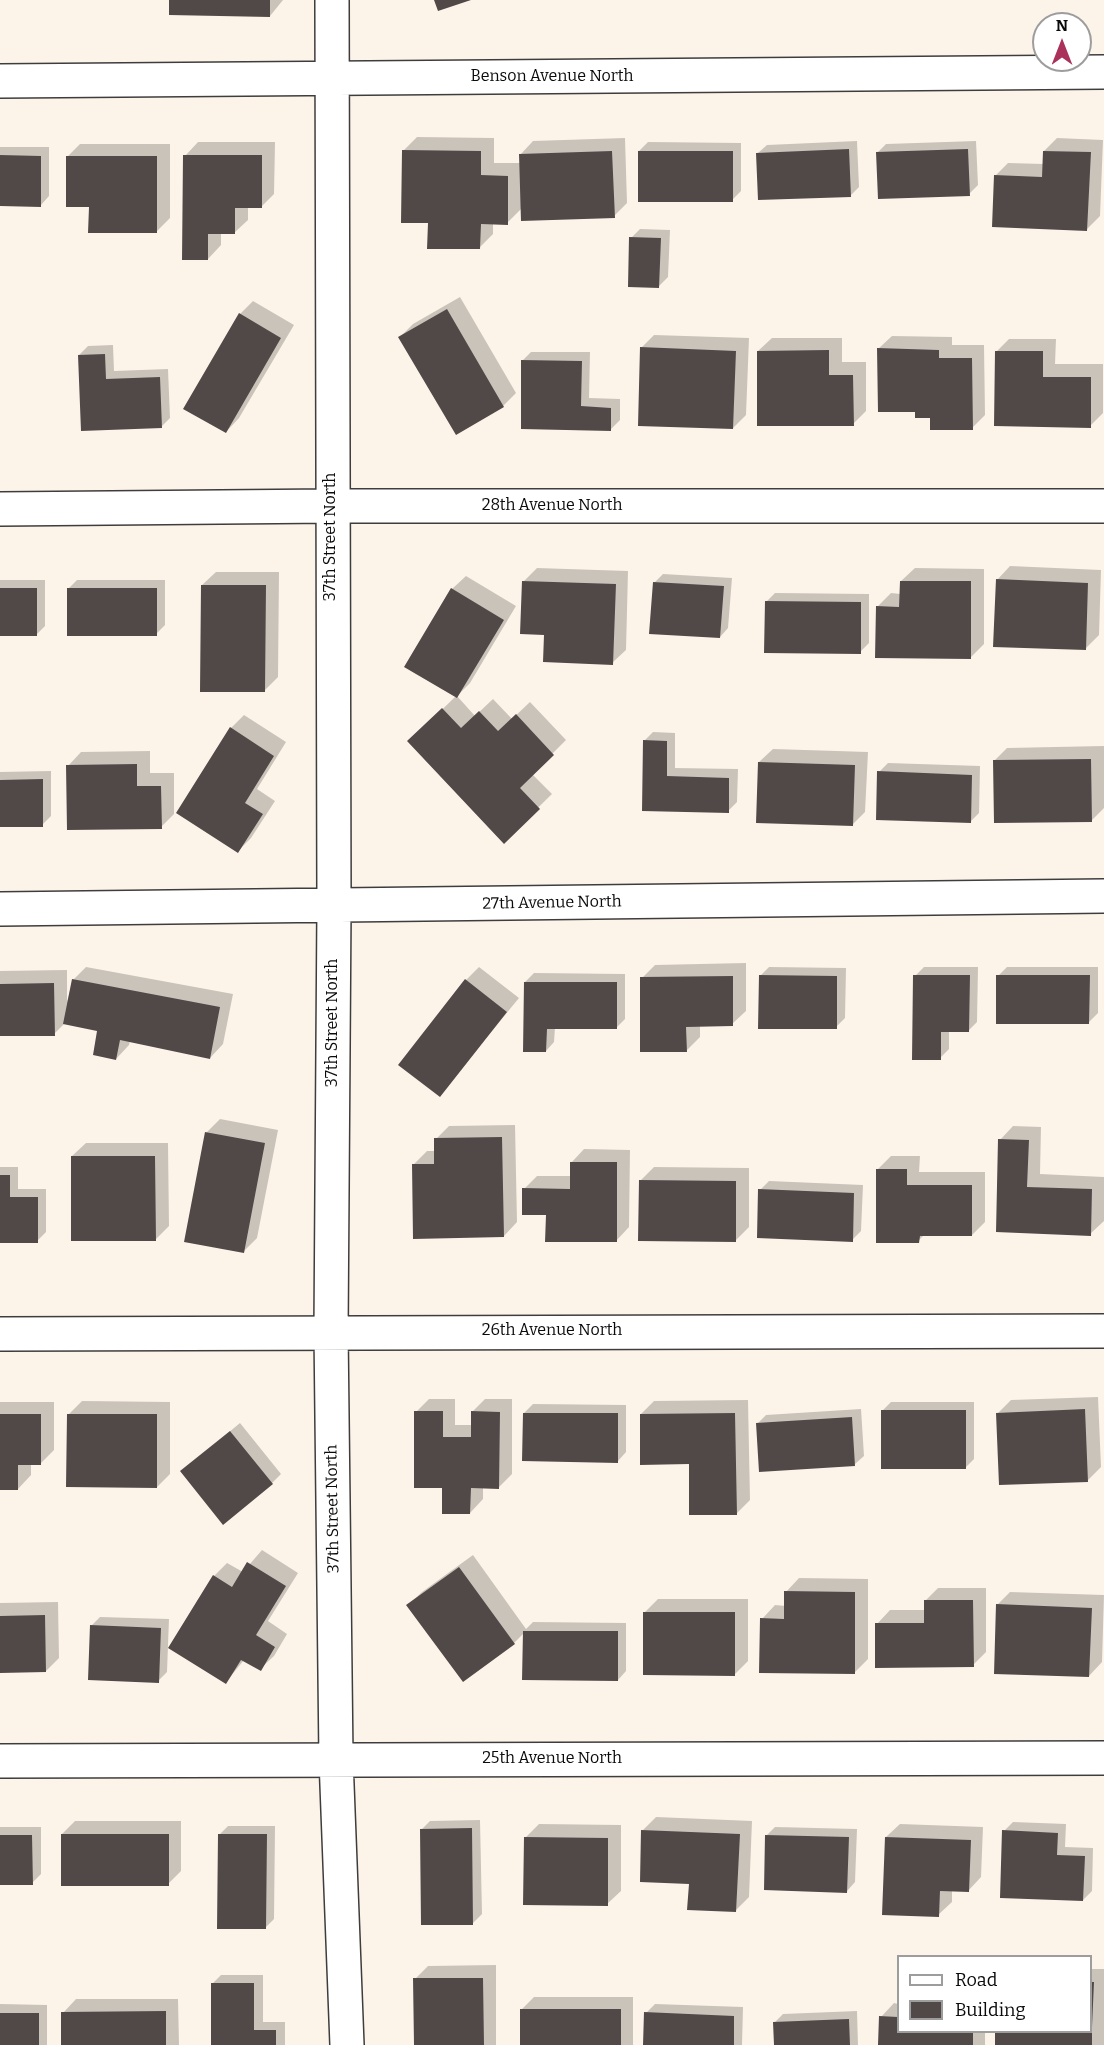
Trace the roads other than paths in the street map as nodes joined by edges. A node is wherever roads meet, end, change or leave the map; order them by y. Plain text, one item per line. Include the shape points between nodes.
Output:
1 (332, 0) edge
2 (1104, 72) edge
3 (332, 78) junction
4 (0, 81) edge
5 (331, 506) junction
6 (1104, 506) edge
7 (0, 509) edge
8 (1104, 896) edge
9 (334, 906) junction
10 (0, 909) edge
11 (331, 1331) junction
12 (1104, 1331) edge
13 (0, 1334) edge
14 (1104, 1758) edge
15 (336, 1759) junction
16 (0, 1761) edge
17 (347, 2045) edge

1 - 3 street, 37th Street North
2 - 3 street, Benson Avenue North
3 - 4 street, Benson Avenue North
3 - 5 street, 37th Street North
5 - 6 street, 28th Avenue North
5 - 7 street, 28th Avenue North
5 - 9 street, 37th Street North
8 - 9 street, 27th Avenue North
9 - 10 street, 27th Avenue North
9 - 11 street, 37th Street North
11 - 12 street, 26th Avenue North
11 - 13 street, 26th Avenue North
11 - 15 street, 37th Street North
14 - 15 street, 25th Avenue North
15 - 16 street, 25th Avenue North
15 - 17 street, 37th Street North

